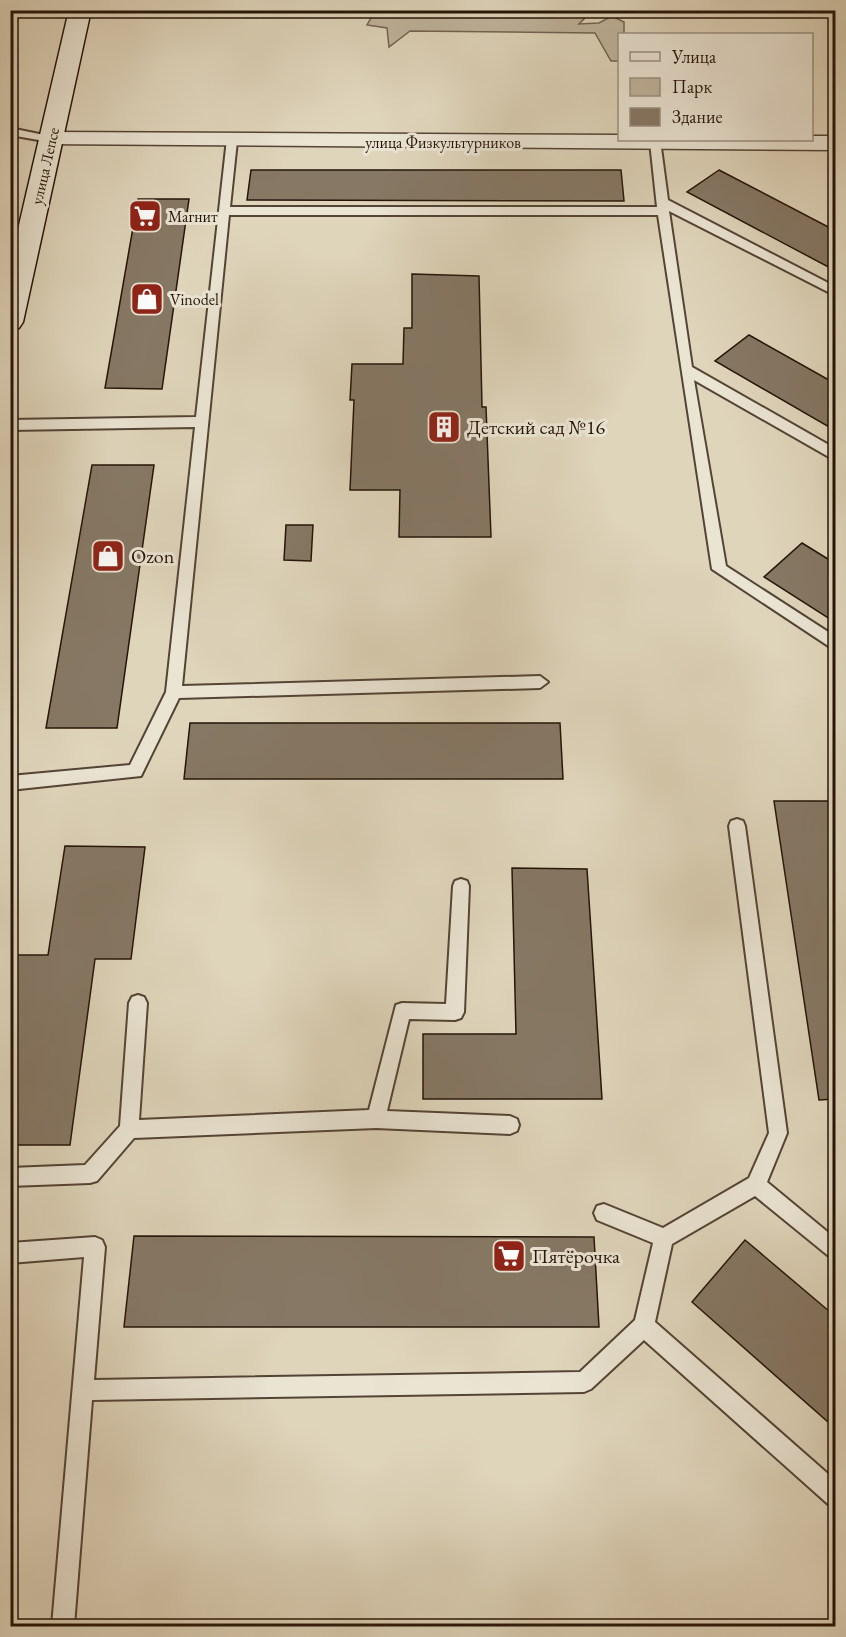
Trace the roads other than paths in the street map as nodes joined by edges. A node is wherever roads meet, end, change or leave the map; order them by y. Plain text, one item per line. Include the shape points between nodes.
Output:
1 (80, 10) edge
2 (10, 131) edge
3 (51, 139) junction
4 (231, 141) junction
5 (656, 142) junction
6 (836, 143) edge
7 (662, 206) junction
8 (224, 211) junction
9 (836, 292) edge
10 (10, 322) edge
11 (686, 369) junction
12 (204, 422) junction
13 (10, 424) edge
14 (836, 456) edge
15 (836, 645) edge
16 (540, 682) dead end
17 (174, 692) junction
18 (10, 783) edge
19 (737, 826) dead end
20 (461, 886) dead end
21 (138, 1003) dead end
22 (376, 1119) junction
23 (510, 1125) dead end
24 (129, 1129) junction
25 (10, 1178) edge
26 (756, 1185) junction
27 (604, 1213) dead end
28 (664, 1238) junction
29 (836, 1252) edge
30 (10, 1253) edge
31 (644, 1326) junction
32 (84, 1390) junction
33 (836, 1496) edge
34 (63, 1626) edge

1 - 3 street, улица Лепсе
2 - 3 lane
3 - 4 street, улица Физкультурников
3 - 10 street, улица Лепсе
4 - 5 street, улица Физкультурников
4 - 8 lane
5 - 6 street, улица Физкультурников
5 - 7 lane
7 - 8 lane
7 - 9 lane
7 - 11 lane
8 - 12 lane
11 - 14 lane
11 - 15 lane via 719,569
12 - 13 lane
12 - 17 lane
16 - 17 lane
17 - 18 lane via 135,771
19 - 26 lane via 778,1133
20 - 22 lane via 455,1012 402,1011
21 - 24 lane
22 - 23 lane
22 - 24 lane
24 - 25 lane via 90,1174
26 - 28 lane
26 - 29 lane
27 - 28 lane
28 - 31 lane
30 - 32 lane via 95,1247
31 - 32 lane via 584,1382
31 - 33 lane
32 - 34 lane

